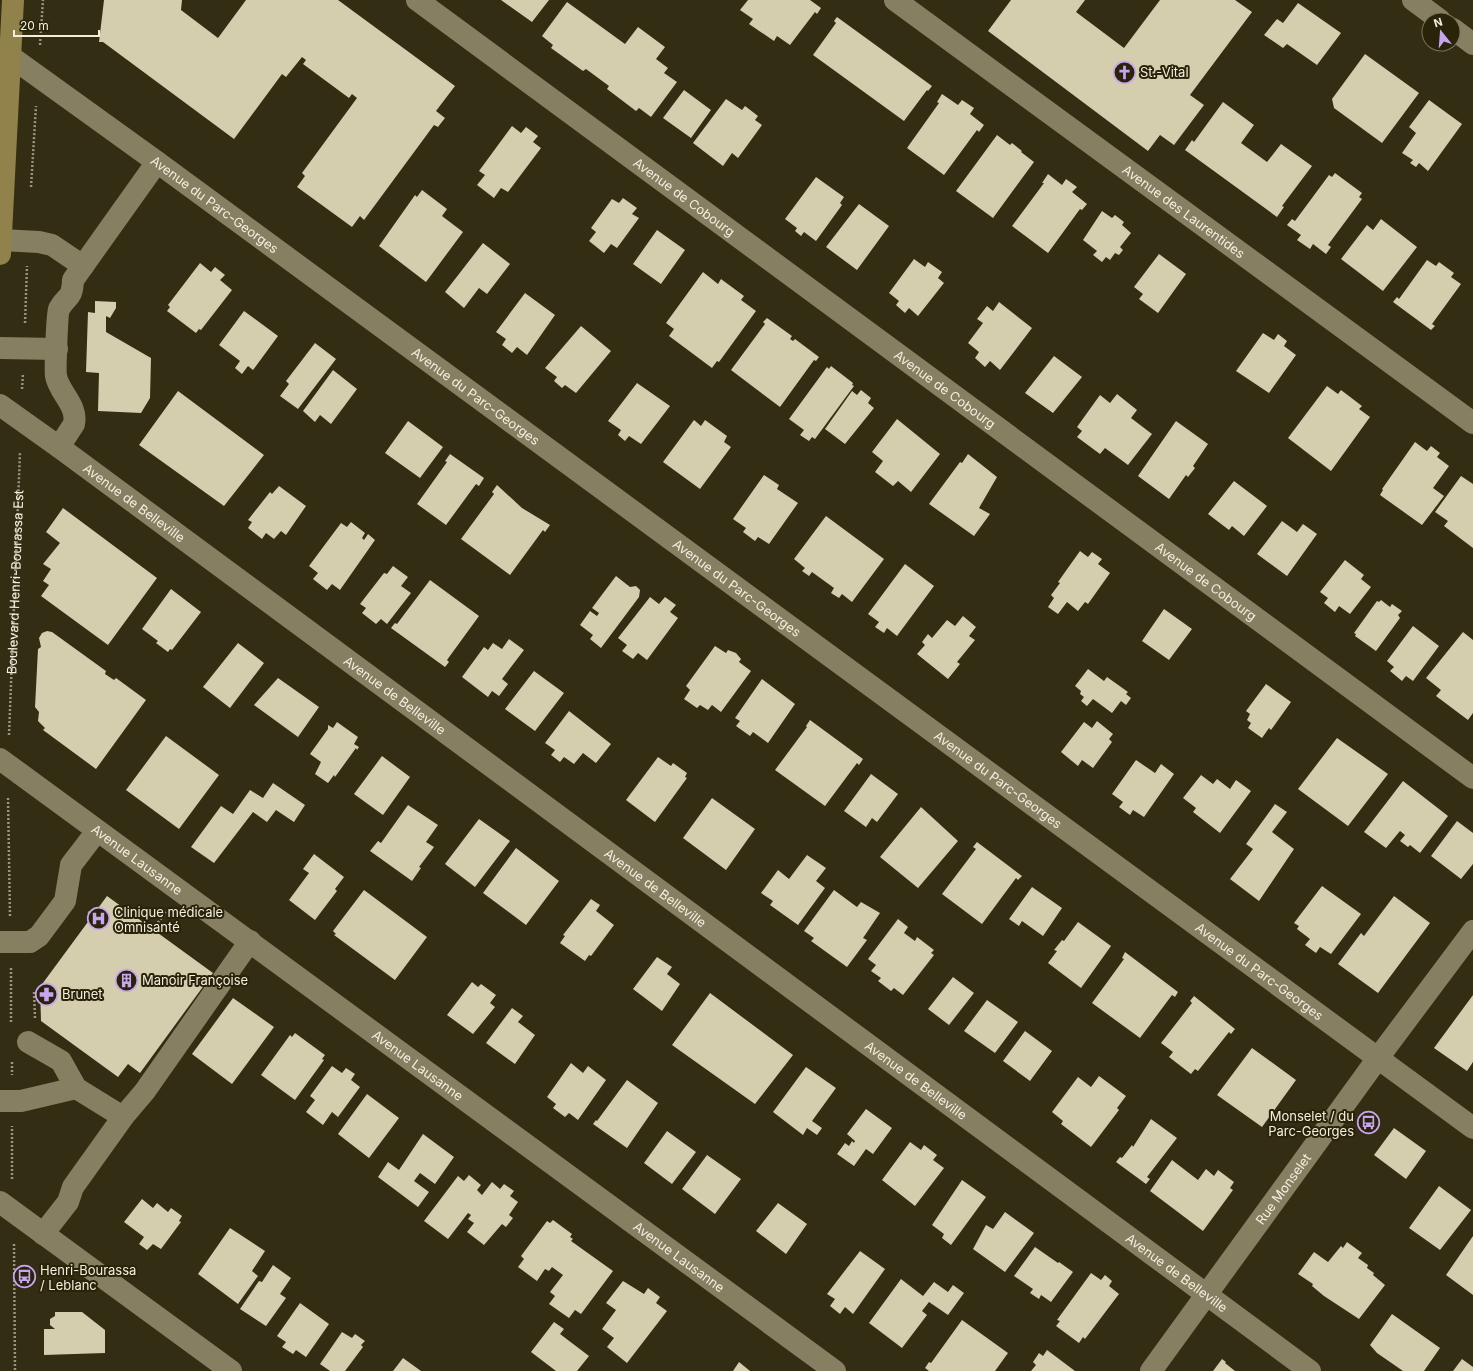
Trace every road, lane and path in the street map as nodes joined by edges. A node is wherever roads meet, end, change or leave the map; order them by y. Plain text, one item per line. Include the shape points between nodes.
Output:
1 (13, 0) edge
2 (43, 0) edge
3 (417, 0) edge
4 (895, 0) edge
5 (1413, 0) edge
6 (1429, 12) edge
7 (1461, 36) edge
8 (1473, 44) edge
9 (5, 52) edge
10 (40, 53) dead end
11 (36, 117) dead end
12 (157, 162) junction
13 (31, 192) dead end
14 (0, 247) edge
15 (27, 260) dead end
16 (83, 266) junction
17 (25, 330) dead end
18 (0, 348) edge
19 (57, 349) junction
20 (23, 372) dead end
21 (22, 396) dead end
22 (0, 405) edge
23 (1473, 423) edge
24 (59, 447) junction
25 (20, 454) dead end
26 (9, 734) dead end
27 (0, 759) edge
28 (1473, 778) edge
29 (8, 825) dead end
30 (97, 831) junction
31 (166, 911) dead end
32 (10, 918) dead end
33 (153, 929) dead end
34 (1473, 931) edge
35 (250, 941) junction
36 (0, 942) edge
37 (11, 968) dead end
38 (40, 992) dead end
39 (11, 1013) dead end
40 (35, 1018) dead end
41 (28, 1042) dead end
42 (1378, 1058) junction
43 (12, 1061) dead end
44 (12, 1077) dead end
45 (76, 1088) junction
46 (0, 1101) edge
47 (123, 1117) junction
48 (12, 1119) dead end
49 (1473, 1128) edge
50 (12, 1176) dead end
51 (0, 1202) edge
52 (43, 1234) junction
53 (14, 1244) dead end
54 (1206, 1295) junction
55 (15, 1371) edge
56 (232, 1371) edge
57 (836, 1371) edge
58 (1151, 1371) edge
59 (1310, 1371) edge

1 - 9 main road
2 - 10 path
3 - 28 street, Avenue de Cobourg
4 - 23 street, Avenue des Laurentides
5 - 6 street
7 - 8 street
9 - 12 street, Avenue du Parc-Georges
9 - 14 main road
11 - 13 path
12 - 16 street
12 - 42 street, Avenue du Parc-Georges
14 - 16 street via 52,245
15 - 17 path
16 - 19 street via 73,280 72,294 59,310
18 - 19 street
19 - 24 street via 56,377 72,407 75,420
20 - 21 path
22 - 24 street, Avenue de Belleville
24 - 54 street, Avenue de Belleville
25 - 26 path, Boulevard Henri-Bourassa Est
27 - 30 street, Avenue Lausanne
29 - 32 path
30 - 35 street, Avenue Lausanne
30 - 36 street via 71,865 65,901 40,936 30,942
31 - 33 path
34 - 42 street, Rue Monselet
35 - 47 street via 146,1091
35 - 57 street, Avenue Lausanne
37 - 39 path
38 - 40 path via 34,992
41 - 45 street via 61,1061
42 - 49 street, Avenue du Parc-Georges
42 - 54 street, Rue Monselet
43 - 44 path
45 - 46 street via 21,1101
45 - 47 street
47 - 52 street via 73,1187 68,1202
48 - 50 path
51 - 52 street
52 - 56 street
53 - 55 path
54 - 58 street, Rue Monselet
54 - 59 street, Avenue de Belleville

